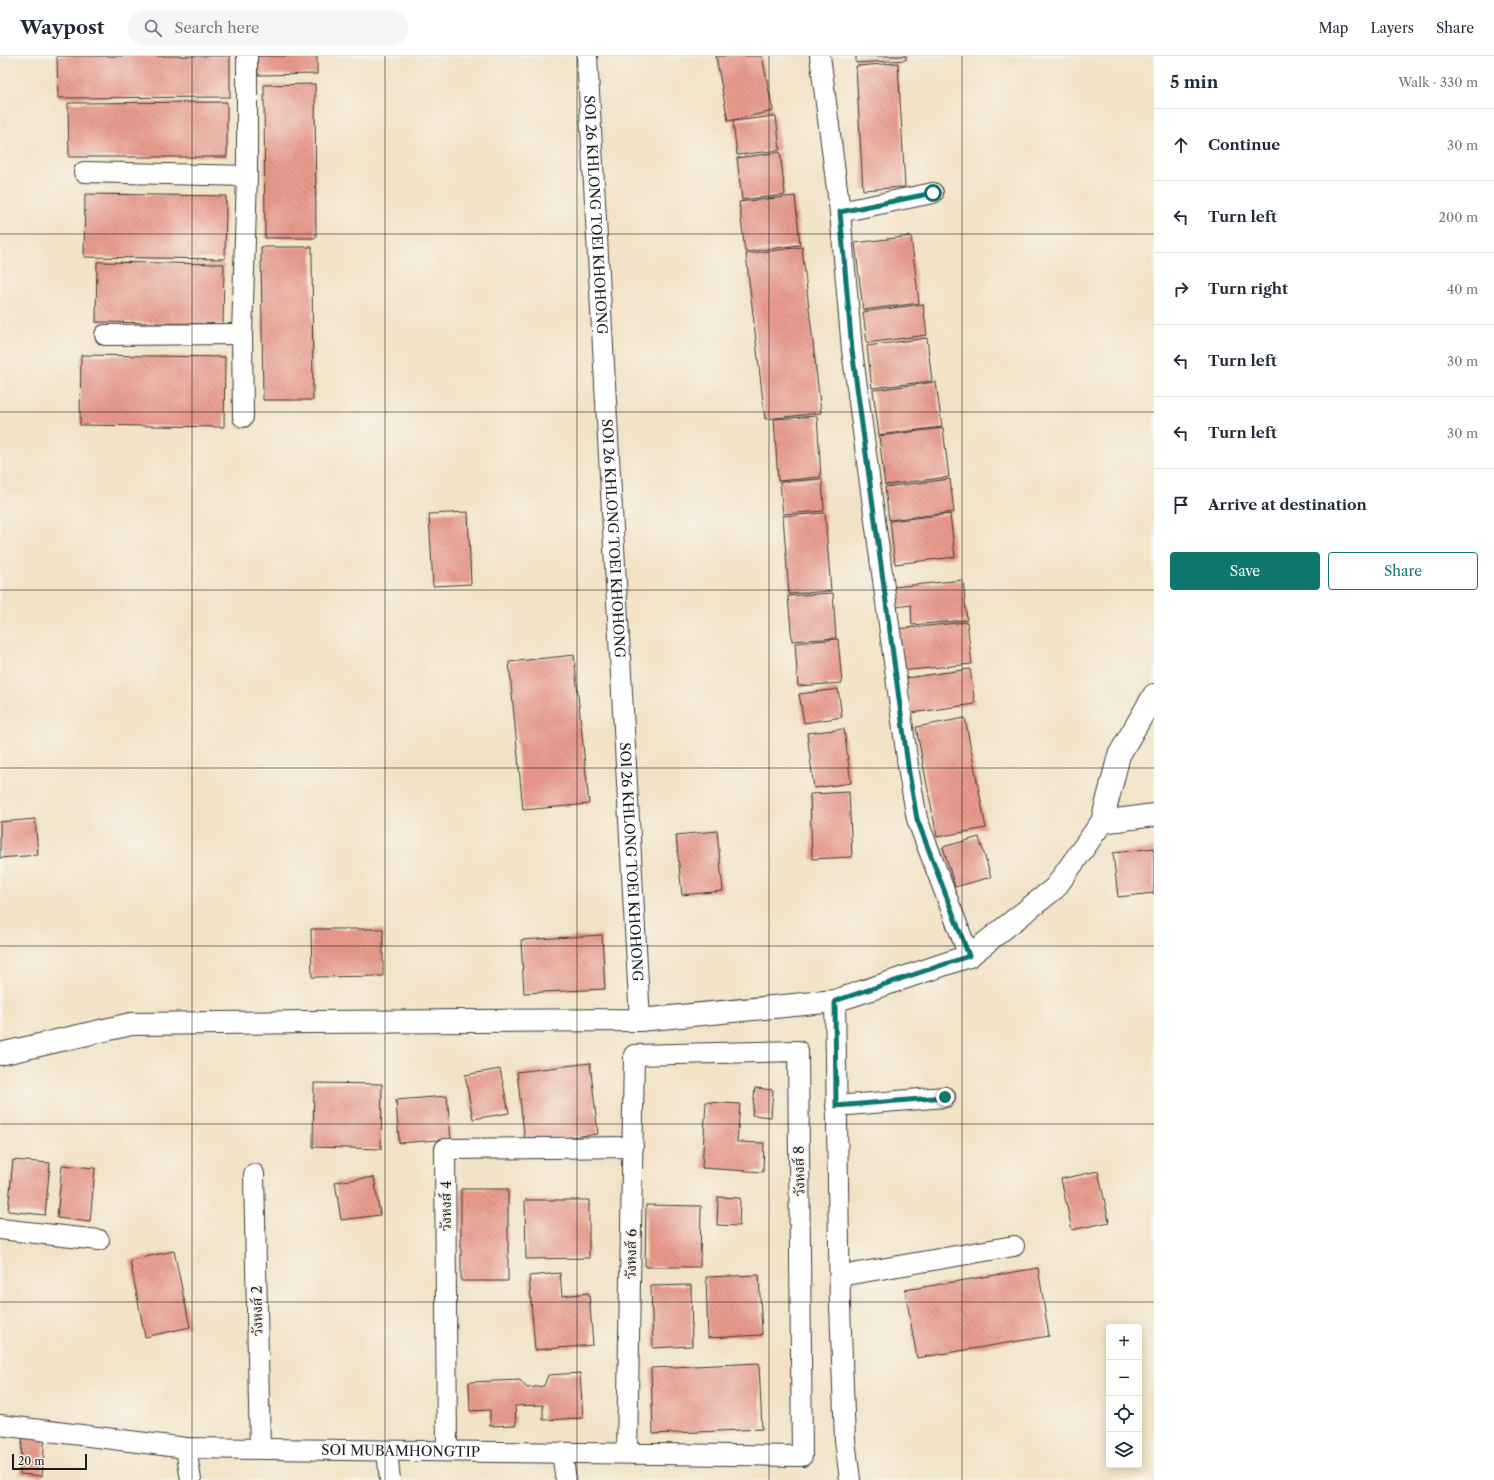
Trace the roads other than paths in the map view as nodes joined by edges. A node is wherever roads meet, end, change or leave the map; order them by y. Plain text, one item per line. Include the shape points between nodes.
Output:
1 (247, 56) edge
2 (587, 56) edge
3 (820, 56) edge
4 (84, 172) dead end
5 (247, 176) junction
6 (933, 193) dead end
7 (840, 212) junction
8 (242, 334) junction
9 (104, 335) dead end
10 (243, 417) dead end
11 (1154, 694) edge
12 (1154, 815) edge
13 (1102, 822) junction
14 (969, 956) junction
15 (835, 1001) junction
16 (640, 1020) junction
17 (0, 1054) edge
18 (634, 1055) joint
19 (945, 1097) dead end
20 (836, 1106) junction
21 (633, 1147) junction
22 (254, 1174) dead end
23 (0, 1229) edge
24 (99, 1240) dead end
25 (1014, 1246) dead end
26 (840, 1276) junction
27 (0, 1425) edge
28 (186, 1448) junction
29 (260, 1449) junction
30 (387, 1450) junction
31 (447, 1451) junction
32 (562, 1453) junction
33 (627, 1453) junction
34 (802, 1456) joint
35 (190, 1480) edge
36 (390, 1480) edge
37 (566, 1480) edge
38 (850, 1480) edge

1 - 5 street
2 - 16 street, SOI 26 KHLONG TOEI KHOHONG
3 - 7 street
4 - 5 street
5 - 8 street
6 - 7 street
7 - 14 street via 852,350 913,796 917,819
8 - 9 street
8 - 10 street
11 - 13 street via 1119,755
12 - 13 street
13 - 14 street via 1055,888
14 - 15 street
15 - 16 street
15 - 20 street
16 - 17 street via 131,1024
18 - 21 street, วังหงส์ 6
18 - 34 street, วังหงส์ 8 via 798,1051
19 - 20 street
20 - 26 street
21 - 31 street, วังหงส์ 4 via 445,1149
21 - 33 street, วังหงส์ 6
22 - 29 street, วังหงส์ 2
23 - 24 street
25 - 26 street
26 - 38 street via 845,1440
27 - 28 street, SOI MUBAMHONGTIP
28 - 29 street, SOI MUBAMHONGTIP
28 - 35 street
29 - 30 street, SOI MUBAMHONGTIP
30 - 31 street, SOI MUBAMHONGTIP
30 - 36 street
31 - 32 street, SOI MUBAMHONGTIP
32 - 33 street, SOI MUBAMHONGTIP
32 - 37 street
33 - 34 street, SOI MUBAMHONGTIP

